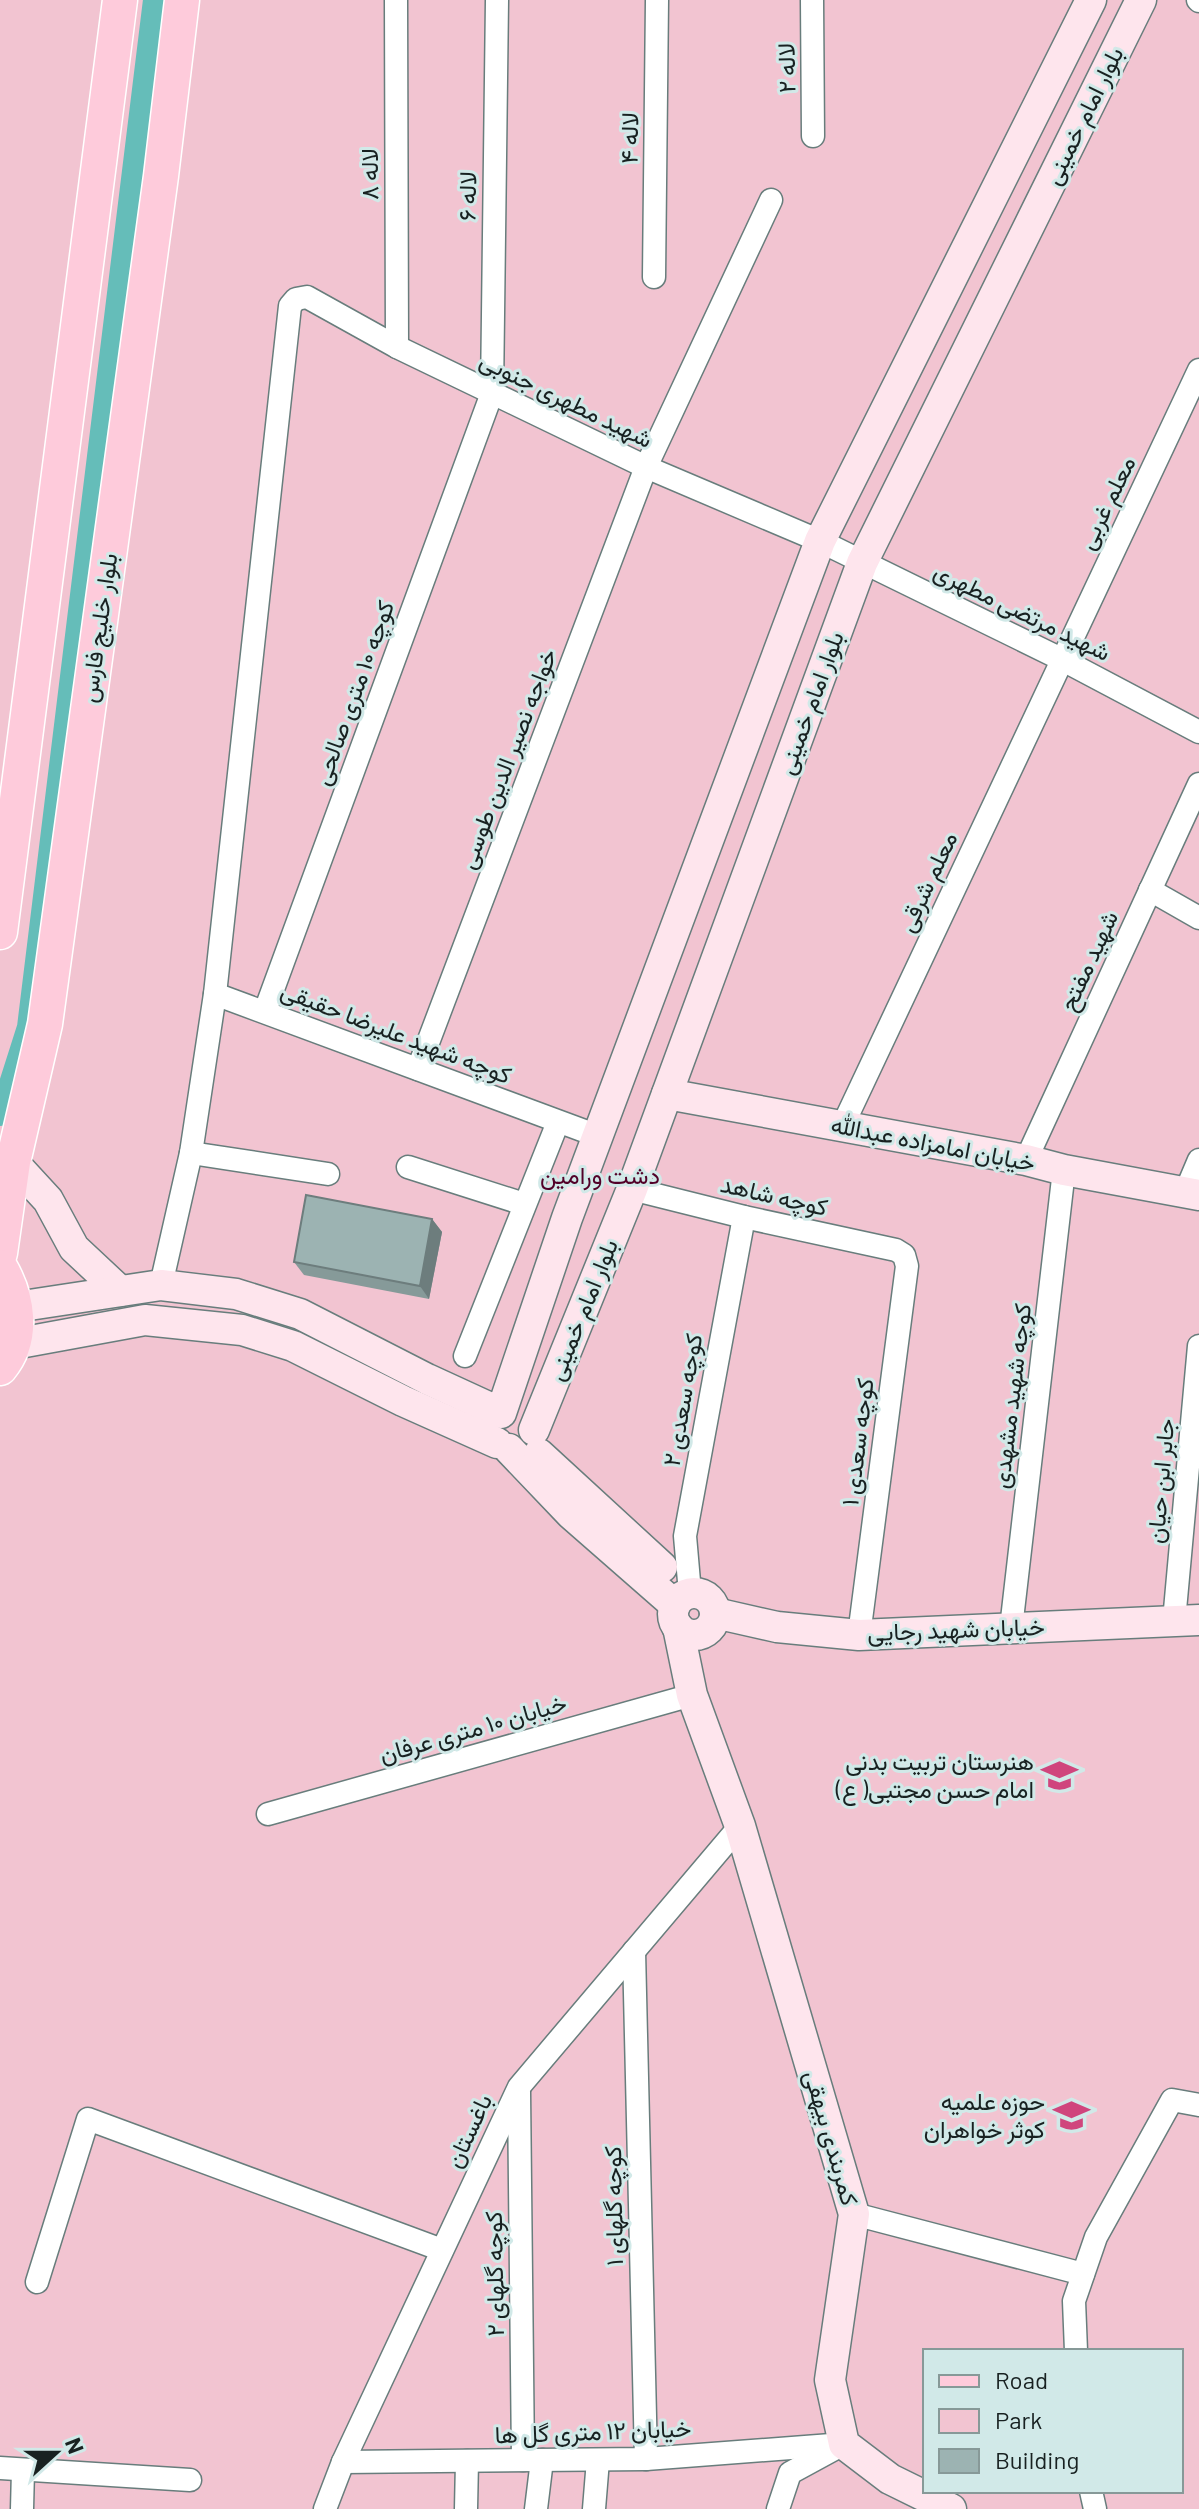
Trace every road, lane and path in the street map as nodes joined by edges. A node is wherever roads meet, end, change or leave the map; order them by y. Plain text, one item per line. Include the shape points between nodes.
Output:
1 (120, 0) edge
2 (182, 0) edge
3 (396, 0) edge
4 (497, 0) edge
5 (657, 0) edge
6 (812, 0) edge
7 (1091, 0) edge
8 (1141, 0) edge
9 (813, 136) dead end
10 (771, 200) dead end
11 (654, 277) dead end
12 (397, 347) junction
13 (1199, 370) edge
14 (492, 393) junction
15 (646, 467) junction
16 (820, 541) junction
17 (862, 563) junction
18 (1061, 659) junction
19 (1199, 732) edge
20 (1199, 784) edge
21 (1150, 890) junction
22 (1199, 918) edge
23 (0, 932) edge
24 (215, 994) junction
25 (265, 1011) junction
26 (418, 1069) junction
27 (667, 1094) junction
28 (558, 1122) junction
29 (842, 1127) junction
30 (598, 1136) junction
31 (191, 1153) junction
32 (1026, 1160) junction
33 (1199, 1160) edge
34 (13, 1162) junction
35 (408, 1167) dead end
36 (1064, 1170) junction
37 (328, 1174) dead end
38 (632, 1189) junction
39 (1192, 1194) edge
40 (524, 1204) junction
41 (744, 1217) junction
42 (0, 1253) edge
43 (904, 1255) joint
44 (0, 1267) edge
45 (161, 1285) junction
46 (120, 1291) junction
47 (16, 1307) junction
48 (1199, 1346) edge
49 (7, 1356) edge
50 (465, 1356) dead end
51 (501, 1413) junction
52 (1196, 1414) edge
53 (517, 1441) junction
54 (693, 1614) junction
55 (1187, 1620) edge
56 (1011, 1628) junction
57 (859, 1635) junction
58 (697, 1708) junction
59 (268, 1814) dead end
60 (740, 1826) junction
61 (634, 1951) junction
62 (519, 2087) junction
63 (1199, 2105) edge
64 (854, 2214) junction
65 (442, 2250) junction
66 (1083, 2274) junction
67 (37, 2282) dead end
68 (1076, 2349) edge
69 (844, 2444) junction
70 (646, 2459) junction
71 (533, 2460) junction
72 (598, 2460) junction
73 (467, 2461) junction
74 (343, 2462) junction
75 (0, 2468) edge
76 (23, 2470) junction
77 (190, 2480) dead end
78 (923, 2492) edge
79 (925, 2493) edge
80 (947, 2502) edge
81 (22, 2509) edge
82 (325, 2509) edge
83 (466, 2509) edge
84 (536, 2509) edge
85 (594, 2509) edge
86 (778, 2509) edge

1 - 23 main road
2 - 34 main road, بلوار خلیج فارس via 45,1024
3 - 12 street, لاله ۸
4 - 14 street, لاله ۶
5 - 11 street, لاله ۴
6 - 9 street, لاله ۲
7 - 16 main road, بلوار امام خمینی
8 - 17 main road, بلوار امام خمینی
10 - 15 street, خواجه نصیر الدین طوسی
12 - 14 street, شهید مطهری جنوبی
12 - 24 street, شهید مطهری جنوبی via 307,297 290,306
13 - 18 street, معلم غربی
14 - 15 street, شهید مطهری جنوبی
14 - 25 street, کوچه ۱۰ متری صالحی
15 - 16 street, شهید مطهری جنوبی
15 - 26 street, خواجه نصیر الدین طوسی
16 - 17 street, شهید مرتضی مطهری
16 - 30 main road, بلوار امام خمینی
17 - 18 street, شهید مرتضی مطهری
17 - 27 main road, بلوار امام خمینی
18 - 19 street, شهید مرتضی مطهری
18 - 29 street, معلم شرقی
20 - 21 street, شهید مفتح
21 - 22 street
21 - 32 street, شهید مفتح
24 - 25 street, کوچه شهید علیرضا حقیقی
24 - 31 street
25 - 26 street, کوچه شهید علیرضا حقیقی
26 - 28 street, کوچه شهید علیرضا حقیقی
27 - 29 main road, خیابان امامزاده عبدالله
27 - 38 main road, بلوار امام خمینی
28 - 30 street, کوچه شهید علیرضا حقیقی
28 - 40 street
29 - 32 main road, خیابان امامزاده عبدالله
30 - 51 main road, بلوار امام خمینی
31 - 37 street
31 - 45 street
32 - 36 main road, خیابان امامزاده عبدالله
33 - 39 street
34 - 42 main road, بلوار خلیج فارس
34 - 46 main road via 48,1200 74,1248
35 - 40 street
36 - 39 main road, خیابان امامزاده عبدالله
36 - 56 street, کوچه شهید مشهدی
38 - 41 street, کوچه شاهد
38 - 53 main road, بلوار امام خمینی
40 - 50 street
41 - 43 street, کوچه شاهد
41 - 54 street, کوچه سعدی ۲ via 685,1536
43 - 57 street, کوچه سعدی ۱ via 907,1266
44 - 47 main road
45 - 46 main road
45 - 51 main road via 236,1294 300,1314
46 - 47 main road
47 - 49 main road
48 - 52 street, جابر ابن حیان
49 - 53 main road via 145,1320 242,1330 293,1346 403,1401
51 - 53 main road via 514,1409 531,1417
52 - 55 street, جابر ابن حیان
53 - 54 main road, خیابان شهید رجایی via 571,1514
54 - 57 main road, خیابان شهید رجایی
54 - 58 main road, کمربندی بیهقی via 708,1695
55 - 56 main road, خیابان شهید رجایی
56 - 57 main road, خیابان شهید رجایی
58 - 59 street, خیابان ۱۰ متری عرفان
58 - 60 main road, کمربندی بیهقی
60 - 61 street, باغستان
60 - 64 main road, کمربندی بیهقی
61 - 62 street, باغستان
61 - 70 street, کوچه گلهای ۱
62 - 65 street, باغستان
62 - 71 street, کوچه گلهای ۲
63 - 66 street via 1172,2100 1096,2237
64 - 66 street
64 - 69 main road, کمربندی بیهقی via 830,2380
65 - 67 street via 88,2119
65 - 74 street, باغستان
66 - 68 street via 1074,2301
69 - 70 street, خیابان ۱۲ متری گل ها
69 - 78 main road via 890,2479
69 - 86 street via 790,2473
70 - 72 street, خیابان ۱۲ متری گل ها
71 - 72 street, خیابان ۱۲ متری گل ها
71 - 73 street, خیابان ۱۲ متری گل ها
71 - 84 street, کوچه گلهای ۲
72 - 85 street
73 - 74 street, خیابان ۱۲ متری گل ها
73 - 83 street
74 - 82 street, باغستان
75 - 76 street
76 - 77 street
76 - 81 street
79 - 80 main road

